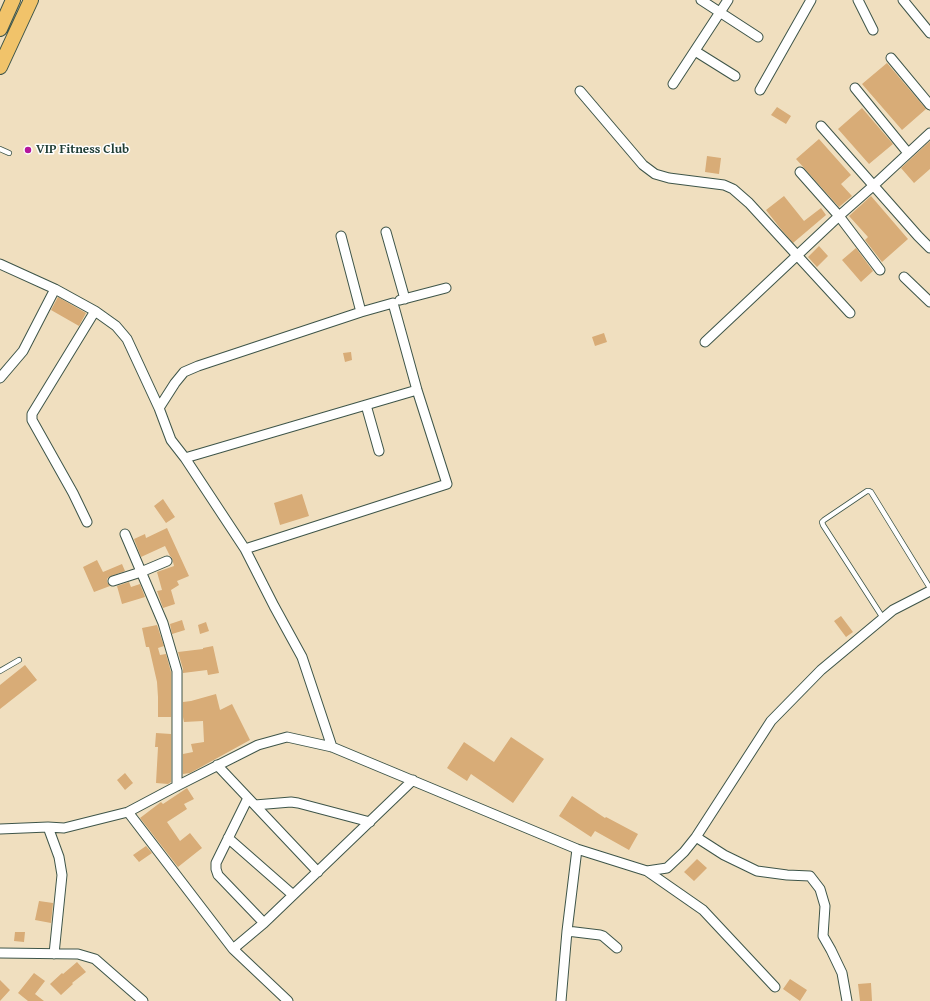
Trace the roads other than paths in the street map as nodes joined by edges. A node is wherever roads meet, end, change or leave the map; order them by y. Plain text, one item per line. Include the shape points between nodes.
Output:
1 (13, 0) edge
2 (31, 0) edge
3 (701, 0) edge
4 (728, 0) edge
5 (811, 0) edge
6 (858, 0) edge
7 (903, 0) edge
8 (720, 12) junction
9 (0, 29) edge
10 (873, 30) dead end
11 (930, 33) edge
12 (758, 37) dead end
13 (694, 51) junction
14 (891, 58) dead end
15 (0, 67) edge
16 (735, 76) dead end
17 (673, 84) dead end
18 (855, 88) dead end
19 (760, 90) dead end
20 (580, 91) dead end
21 (930, 105) edge
22 (821, 126) dead end
23 (930, 133) edge
24 (0, 149) edge
25 (9, 153) dead end
26 (908, 153) junction
27 (800, 172) dead end
28 (874, 186) junction
29 (839, 216) junction
30 (386, 232) dead end
31 (341, 236) dead end
32 (930, 248) edge
33 (796, 256) junction
34 (0, 264) edge
35 (880, 270) dead end
36 (904, 277) dead end
37 (446, 288) dead end
38 (55, 289) junction
39 (405, 298) junction
40 (930, 302) edge
41 (393, 303) junction
42 (95, 310) junction
43 (361, 312) junction
44 (850, 313) dead end
45 (705, 342) dead end
46 (0, 378) edge
47 (417, 390) junction
48 (366, 405) junction
49 (159, 408) junction
50 (379, 451) dead end
51 (185, 458) junction
52 (87, 522) dead end
53 (125, 534) dead end
54 (244, 549) junction
55 (167, 561) dead end
56 (141, 572) junction
57 (113, 582) dead end
58 (930, 590) edge
59 (884, 618) junction
60 (19, 660) dead end
61 (0, 671) edge
62 (332, 747) junction
63 (217, 765) junction
64 (413, 780) junction
65 (177, 786) junction
66 (248, 798) junction
67 (255, 805) junction
68 (128, 812) junction
69 (370, 822) junction
70 (48, 827) junction
71 (0, 829) edge
72 (696, 837) junction
73 (228, 838) junction
74 (577, 849) junction
75 (647, 871) junction
76 (318, 872) junction
77 (293, 895) junction
78 (264, 923) junction
79 (567, 931) junction
80 (617, 948) dead end
81 (233, 949) junction
82 (0, 953) edge
83 (54, 954) junction
84 (775, 987) dead end
85 (142, 1001) edge
86 (288, 1001) edge
87 (561, 1001) edge
88 (847, 1001) edge

1 - 9 main road
2 - 15 main road
3 - 8 street
4 - 8 street
5 - 19 street
6 - 10 street
7 - 11 street
8 - 12 street
8 - 13 street
13 - 16 street
13 - 17 street
14 - 21 street
18 - 26 street
20 - 33 street via 643,166 654,174 669,178 724,185 734,189
22 - 28 street
23 - 26 street
24 - 25 lane
26 - 28 street
27 - 29 street
28 - 29 street
28 - 32 street
29 - 33 street
29 - 35 street
30 - 39 street
31 - 43 street
33 - 44 street
33 - 45 street
34 - 38 street
36 - 40 street
37 - 39 street
38 - 42 street
38 - 46 street via 23,351
39 - 41 street
41 - 43 street
41 - 47 street
42 - 49 street via 127,338
42 - 52 street via 32,414 32,420 74,493
43 - 49 street via 184,372
47 - 48 street
47 - 54 street via 447,484
48 - 50 street
48 - 51 street
49 - 51 street via 171,440
51 - 54 street
53 - 56 street
54 - 62 street via 302,657
55 - 56 street
56 - 57 street
56 - 65 street via 163,623 177,671
58 - 59 street via 893,610
58 - 59 lane via 871,492 867,491 822,522
59 - 72 street via 821,670 771,721
60 - 61 lane
62 - 63 street via 287,737 258,745
62 - 64 street
63 - 65 street
63 - 66 street
64 - 69 street
64 - 74 street
65 - 68 street
66 - 67 street
66 - 73 street
67 - 69 street via 298,803
67 - 76 street
68 - 70 street via 64,828
68 - 81 street
69 - 76 street
70 - 71 street
70 - 83 street via 60,857 62,875
72 - 75 street via 667,868
72 - 88 street via 724,855 757,871 810,876 820,889 825,906 823,936 842,973
73 - 77 street
73 - 78 street via 216,863 218,875
74 - 75 street
74 - 79 street
75 - 84 street via 704,910
76 - 77 street
77 - 78 street
78 - 81 street
79 - 80 street via 603,936
79 - 87 street
81 - 86 street
82 - 83 street
83 - 85 street via 78,954 95,959

